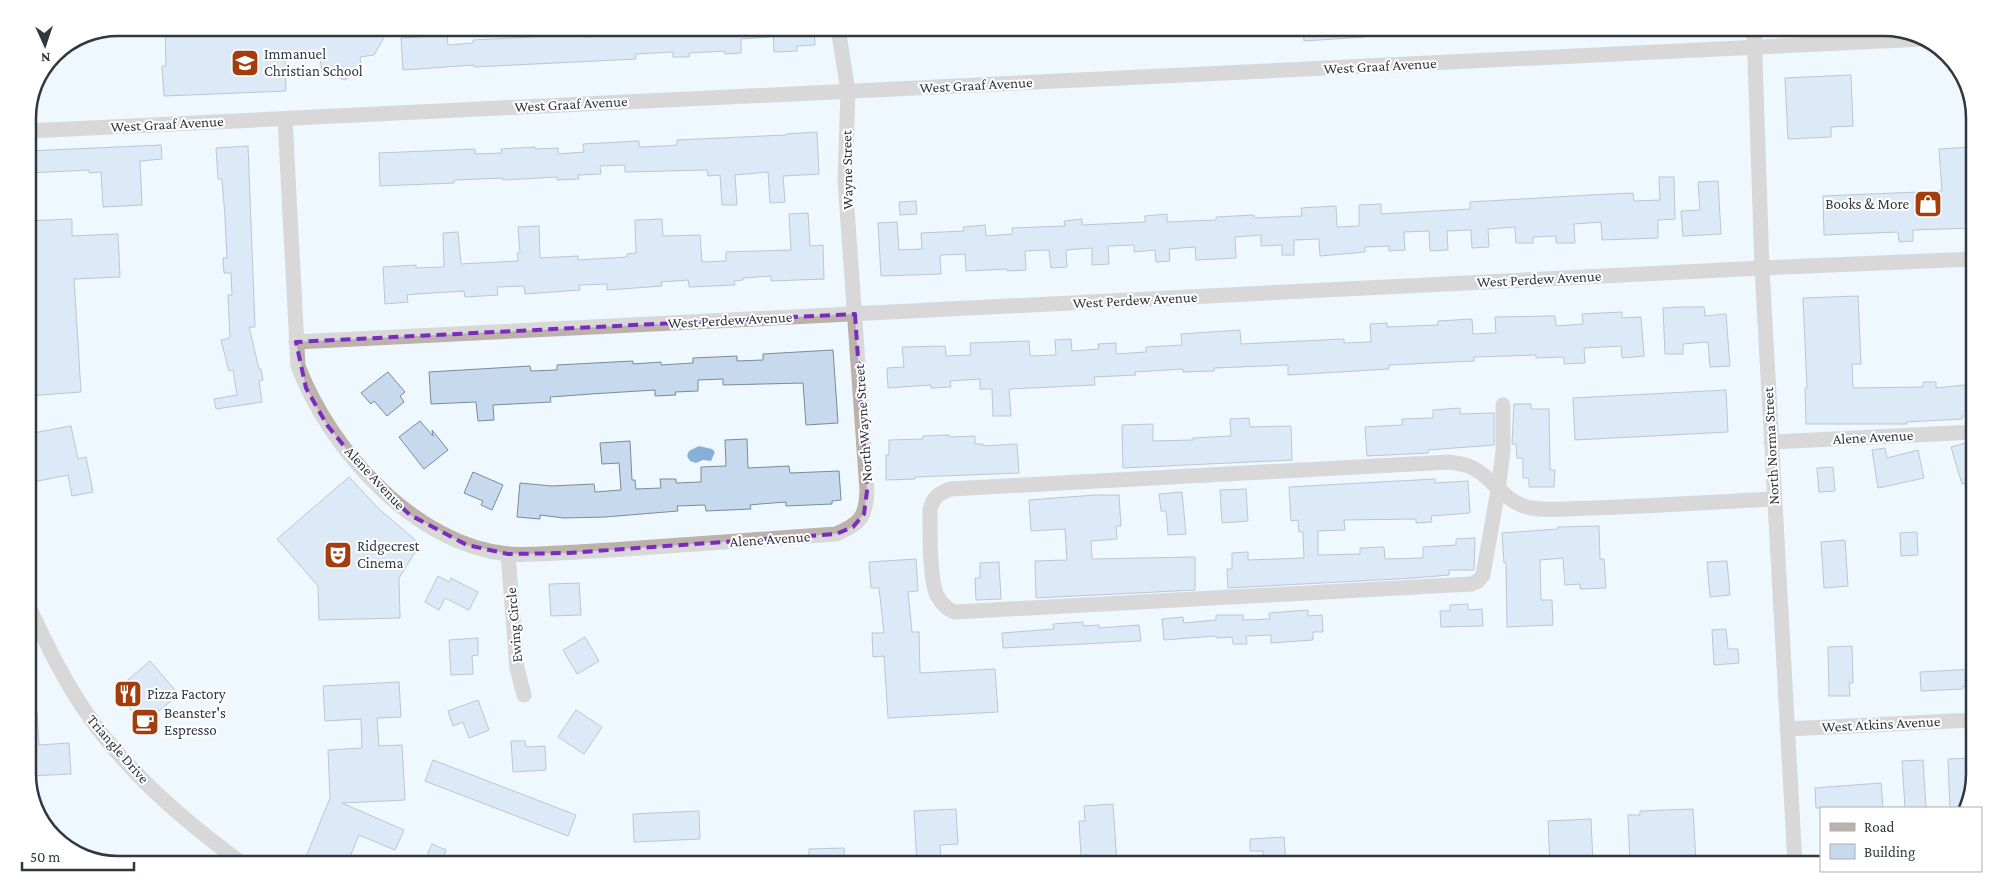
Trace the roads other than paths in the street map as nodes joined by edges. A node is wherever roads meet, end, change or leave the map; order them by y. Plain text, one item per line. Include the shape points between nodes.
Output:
1 (839, 36) edge
2 (1755, 36) edge
3 (1907, 40) edge
4 (1756, 48) junction
5 (848, 91) junction
6 (285, 119) junction
7 (36, 131) edge
8 (1966, 259) edge
9 (1762, 268) junction
10 (855, 314) junction
11 (296, 342) junction
12 (1503, 405) dead end
13 (1966, 432) edge
14 (1771, 442) junction
15 (1498, 490) junction
16 (1774, 499) junction
17 (853, 527) joint
18 (508, 554) junction
19 (36, 622) edge
20 (524, 695) dead end
21 (1966, 720) edge
22 (1787, 729) junction
23 (232, 856) edge
24 (1795, 856) edge

1 - 5 street, Wayne Street
2 - 4 street, North Norma Street
3 - 4 street, West Graaf Avenue
4 - 5 street, West Graaf Avenue
4 - 9 street, North Norma Street
5 - 6 street, West Graaf Avenue
5 - 10 street, Wayne Street via 845,180
6 - 7 street, West Graaf Avenue
6 - 11 street, Alene Avenue
8 - 9 street, West Perdew Avenue
9 - 10 street, West Perdew Avenue
9 - 14 street, North Norma Street
10 - 11 street, West Perdew Avenue
10 - 17 street, North Wayne Street via 867,491 864,514
11 - 18 street, Alene Avenue via 298,366 306,388 326,424 370,478 410,515 428,526 467,545
12 - 15 street via 1503,452
13 - 14 street, Alene Avenue
14 - 16 street, North Norma Street
15 - 15 street via 1478,470 1449,462 950,489 939,493 930,510 934,581 937,596 950,611 955,612 1461,586 1478,581 1483,575
15 - 16 street via 1526,506 1540,509
16 - 22 street, North Norma Street
17 - 18 street, Alene Avenue via 836,534 568,553
18 - 20 street, Ewing Circle via 517,668
19 - 23 street, Triangle Drive via 87,714 115,749 160,796
21 - 22 street, West Atkins Avenue
22 - 24 street, North Norma Street

